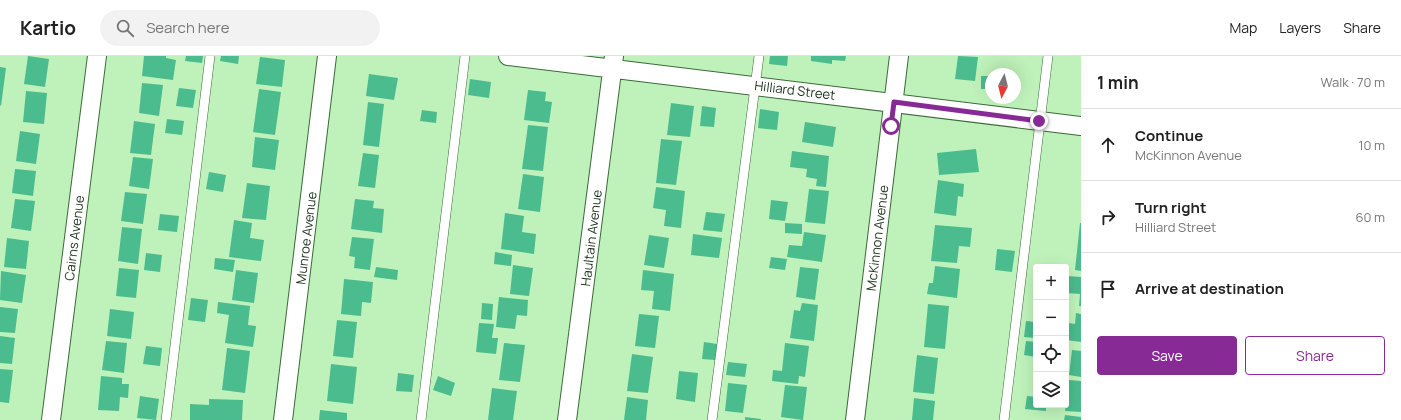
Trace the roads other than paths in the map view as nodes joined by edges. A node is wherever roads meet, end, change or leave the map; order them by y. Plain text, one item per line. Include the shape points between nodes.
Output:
1 (97, 56) edge
2 (210, 56) edge
3 (327, 56) edge
4 (465, 56) edge
5 (508, 56) edge
6 (759, 56) edge
7 (900, 56) edge
8 (1048, 56) edge
9 (613, 62) edge
10 (755, 85) junction
11 (894, 102) junction
12 (1039, 121) junction
13 (1081, 126) edge
14 (51, 420) edge
15 (166, 420) edge
16 (283, 420) edge
17 (421, 420) edge
18 (567, 420) edge
19 (712, 420) edge
20 (855, 420) edge
21 (1004, 420) edge

1 - 14 street, Cairns Avenue
2 - 15 lane
3 - 16 street, Munroe Avenue
4 - 17 lane
5 - 9 street, Hilliard Street
6 - 10 lane
7 - 11 street, McKinnon Avenue
8 - 12 lane
9 - 10 street, Hilliard Street
9 - 18 street, Haultain Avenue
10 - 11 street, Hilliard Street
10 - 19 lane
11 - 12 street, Hilliard Street
11 - 20 street, McKinnon Avenue
12 - 13 street, Hilliard Street
12 - 21 lane

